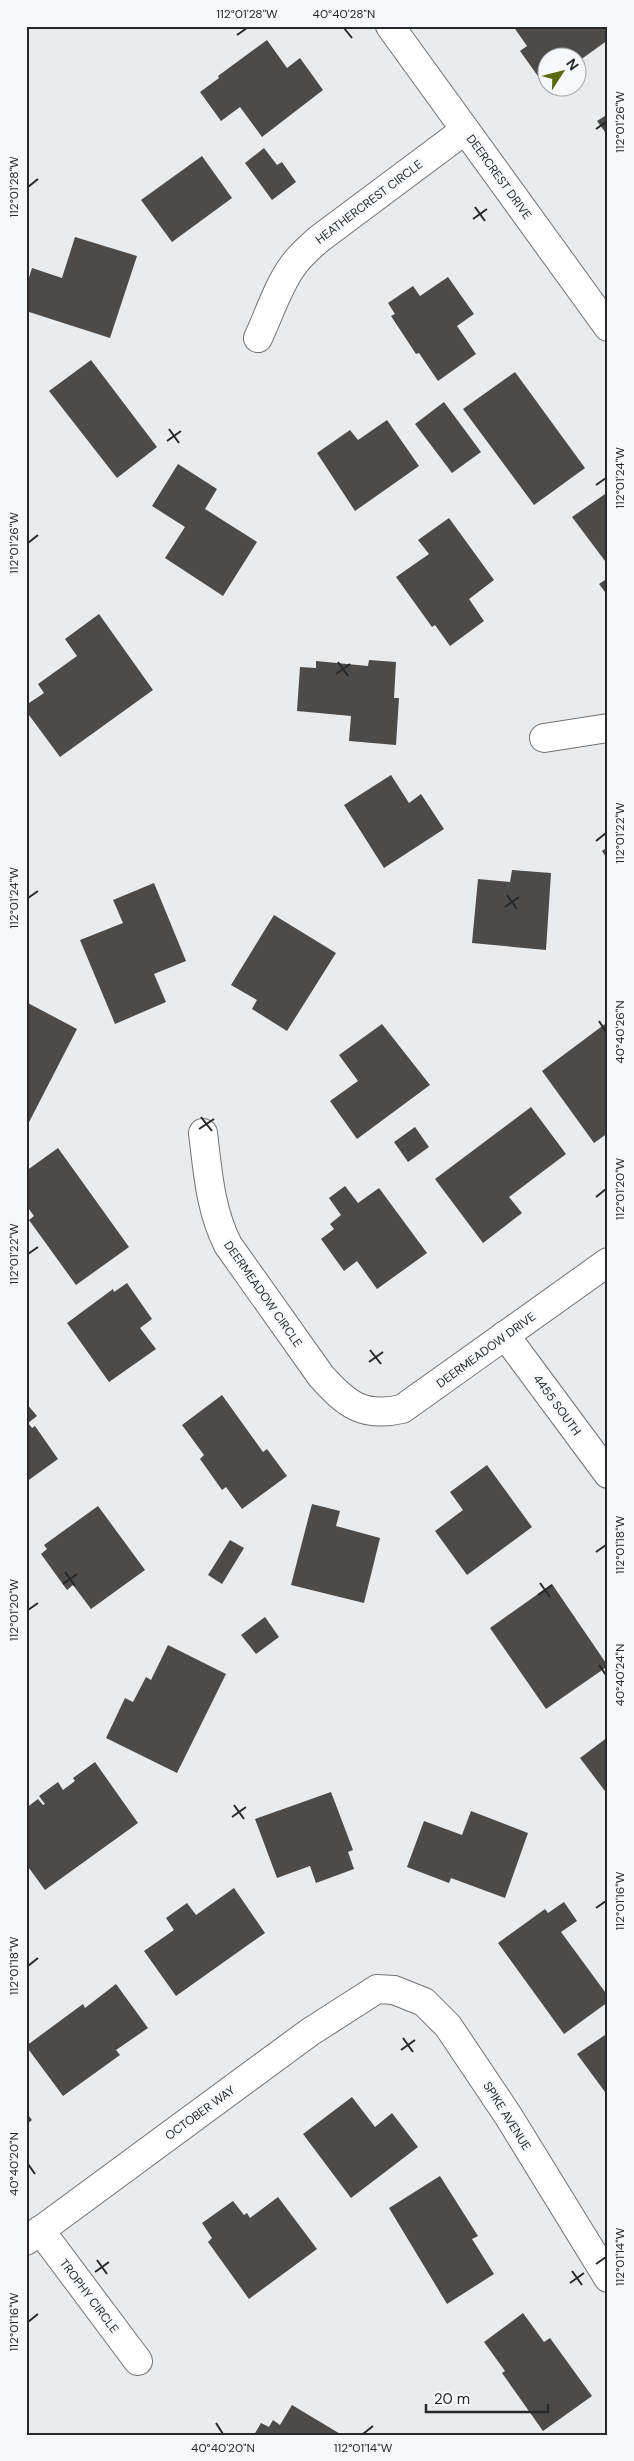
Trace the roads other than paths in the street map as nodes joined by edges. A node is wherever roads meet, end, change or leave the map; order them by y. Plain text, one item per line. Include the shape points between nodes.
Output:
1 (390, 26) edge
2 (465, 130) junction
3 (608, 328) edge
4 (258, 338) dead end
5 (608, 728) edge
6 (544, 738) dead end
7 (204, 1133) dead end
8 (608, 1262) edge
9 (505, 1335) junction
10 (355, 1407) joint
11 (608, 1474) edge
12 (377, 1989) joint
13 (33, 2236) edge
14 (608, 2278) edge
15 (138, 2361) dead end

1 - 2 street, DEERCREST DRIVE
2 - 3 street, DEERCREST DRIVE
2 - 4 street, HEATHERCREST CIRCLE via 319,238 305,252 292,266
5 - 6 street
7 - 10 street, DEERMEADOW CIRCLE via 216,1222 228,1245 321,1376 337,1394
8 - 9 street, DEERMEADOW DRIVE
9 - 10 street, DEERMEADOW DRIVE via 402,1408 385,1413
9 - 11 street, 4455 SOUTH
12 - 13 street, OCTOBER WAY via 310,2032
12 - 14 street, SPIKE AVENUE via 394,1990 424,2002 448,2026 509,2117
13 - 15 street, TROPHY CIRCLE

